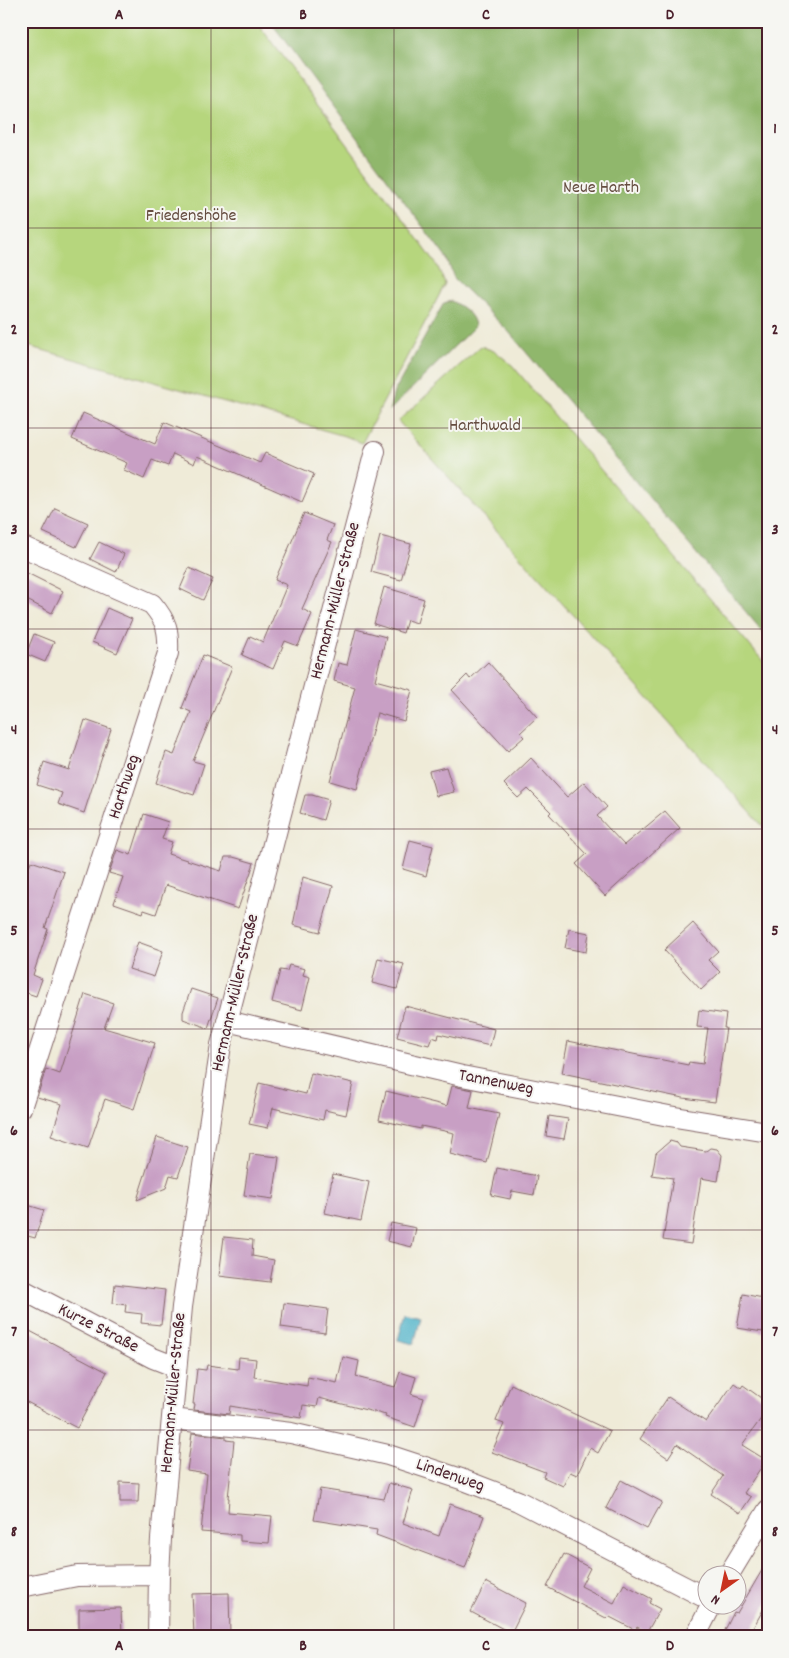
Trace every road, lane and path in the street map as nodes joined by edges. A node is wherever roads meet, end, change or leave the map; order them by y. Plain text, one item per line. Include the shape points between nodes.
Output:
1 (374, 451) dead end
2 (21, 546) edge
3 (228, 1021) junction
4 (21, 1108) edge
5 (768, 1132) edge
6 (21, 1289) edge
7 (176, 1367) junction
8 (172, 1419) junction
9 (768, 1510) edge
10 (734, 1566) edge
11 (159, 1575) junction
12 (21, 1587) edge
13 (696, 1593) edge
14 (706, 1616) edge
15 (158, 1637) edge
16 (694, 1637) edge

1 - 3 street, Hermann-Müller-Straße
2 - 4 street, Harthweg via 152,604 164,618 169,635 168,653
3 - 5 street, Tannenweg via 462,1076
3 - 7 street, Hermann-Müller-Straße via 221,1045
6 - 7 street, Kurze Straße
7 - 8 street, Hermann-Müller-Straße
8 - 11 street, Hermann-Müller-Straße
8 - 13 street, Lindenweg via 291,1433 388,1455 462,1479 518,1501
9 - 10 street
11 - 12 street via 77,1576
11 - 15 street, Hermann-Müller-Straße
14 - 16 street

